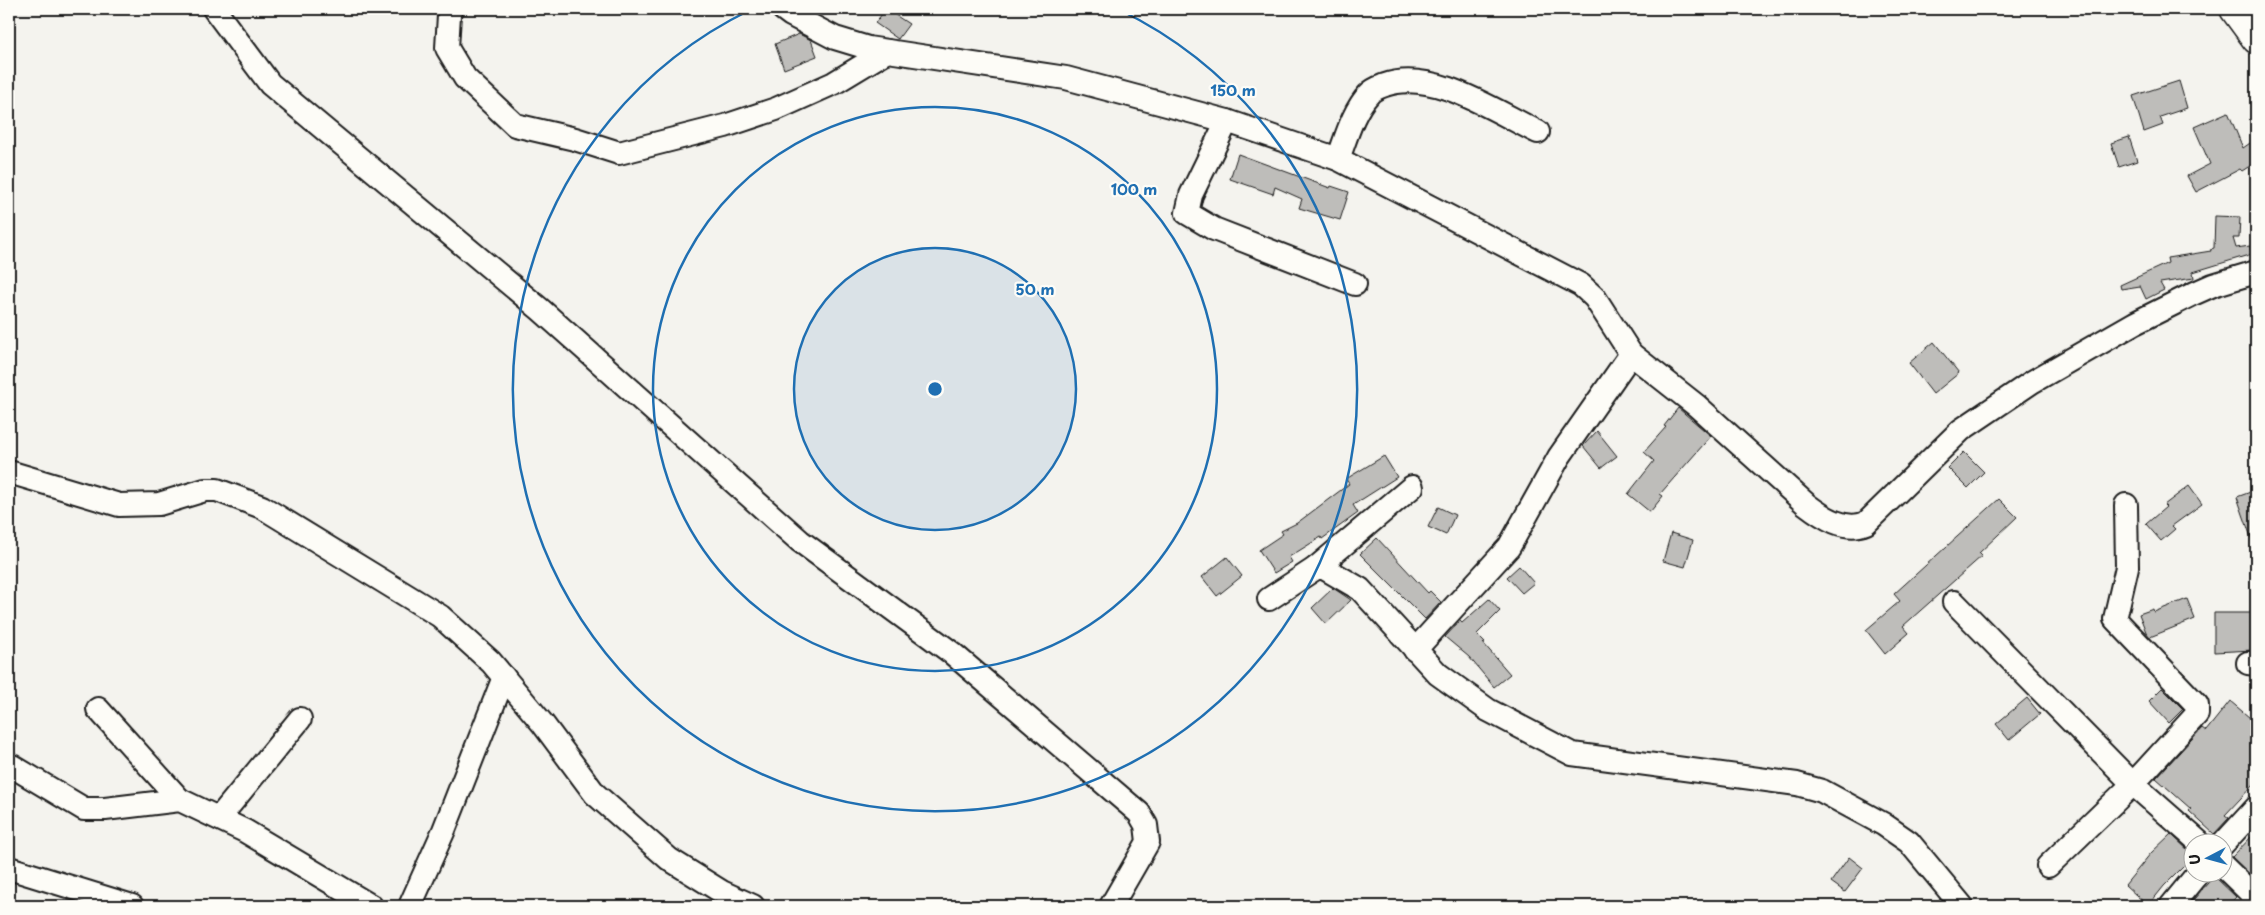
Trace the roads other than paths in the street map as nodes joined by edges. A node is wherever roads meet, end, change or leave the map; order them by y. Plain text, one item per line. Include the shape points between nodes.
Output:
1 (214, 9) edge
2 (451, 9) edge
3 (783, 9) edge
4 (2234, 9) edge
5 (2256, 39) edge
6 (887, 51) junction
7 (1227, 121) junction
8 (1538, 132) dead end
9 (1338, 159) junction
10 (2256, 272) edge
11 (1355, 284) dead end
12 (1631, 354) junction
13 (9, 472) edge
14 (1412, 487) dead end
15 (2126, 505) dead end
16 (1316, 568) junction
17 (1270, 599) dead end
18 (1954, 602) dead end
19 (1416, 650) junction
20 (504, 677) junction
21 (98, 709) dead end
22 (300, 719) dead end
23 (12, 766) dead end
24 (2133, 784) junction
25 (180, 800) junction
26 (2256, 808) edge
27 (219, 818) junction
28 (2187, 832) edge
29 (2232, 834) edge
30 (2048, 866) dead end
31 (9, 868) edge
32 (2232, 875) edge
33 (2191, 882) edge
34 (2256, 898) edge
35 (132, 906) edge
36 (371, 906) edge
37 (410, 906) edge
38 (753, 906) edge
39 (1111, 906) edge
40 (1962, 906) edge
41 (2171, 906) edge

1 - 39 street via 270,84 541,310 800,541 952,653 1138,813 1146,825 1148,842
2 - 6 street via 447,48 464,78 515,125 619,153 725,126 776,109 834,82
3 - 6 street via 835,38
4 - 5 highway
6 - 7 street via 1066,78
7 - 9 street
7 - 11 street via 1191,195 1187,213 1214,229
8 - 9 street via 1454,91 1418,80 1400,81 1370,92 1361,104
9 - 12 street via 1581,285 1595,298
10 - 12 street via 2213,285 2135,323 2032,382 1961,430 1873,517 1857,527 1847,527 1818,514 1697,406
12 - 19 street via 1559,457 1509,547
13 - 20 street via 119,505 159,504 205,490 217,490 262,507 428,608
14 - 16 street
15 - 24 street via 2127,567 2116,619 2199,709 2198,714
16 - 17 street
16 - 19 street via 1324,568 1360,589
18 - 24 street
19 - 40 street via 1438,674 1488,710 1572,754 1797,784 1822,791 1909,842
20 - 37 street via 444,830
20 - 38 street via 595,794 669,859 722,892
21 - 25 street
22 - 27 street
23 - 25 street via 84,809
24 - 28 street
24 - 30 street
25 - 27 street
26 - 29 street
27 - 36 street
31 - 35 street
32 - 34 street
33 - 41 street

